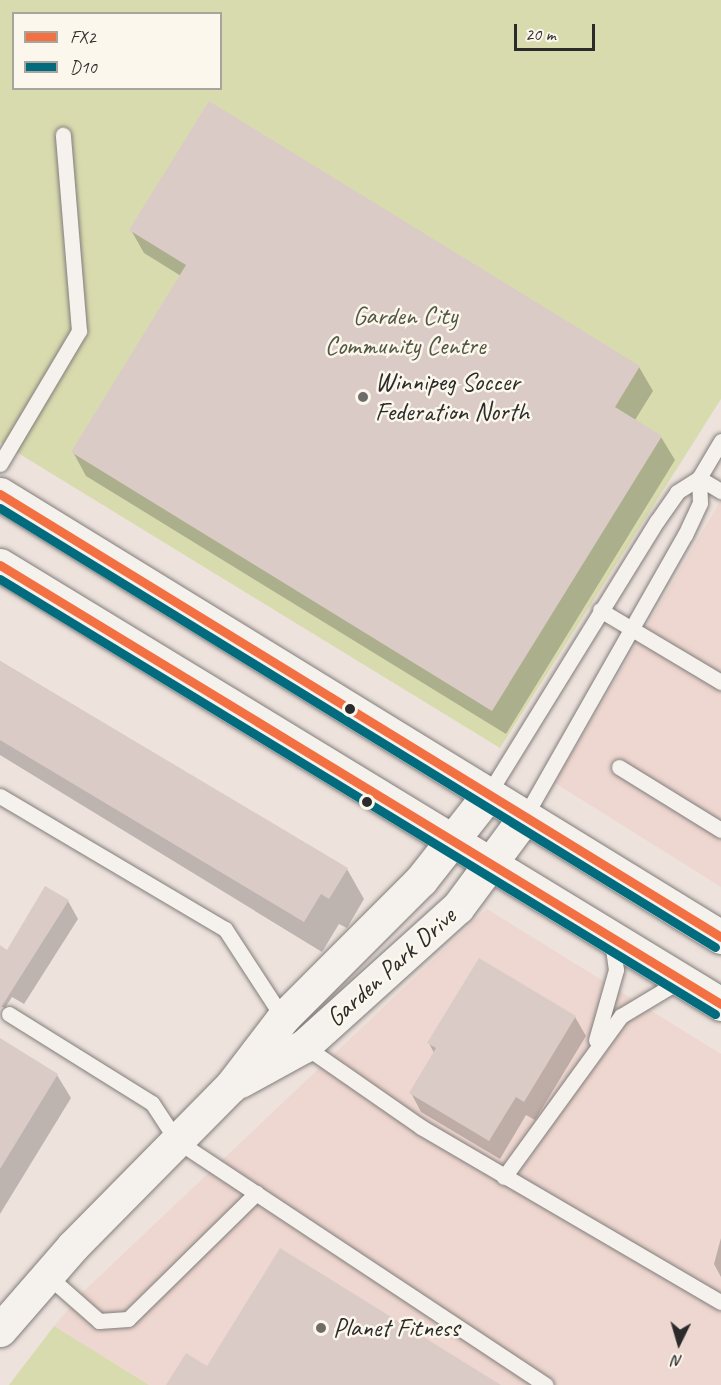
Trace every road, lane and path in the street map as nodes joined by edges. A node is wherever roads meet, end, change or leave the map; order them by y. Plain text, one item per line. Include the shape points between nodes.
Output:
1 (63, 135) dead end
2 (721, 441) edge
3 (0, 464) edge
4 (699, 478) junction
5 (721, 492) edge
6 (0, 494) edge
7 (0, 566) edge
8 (600, 610) junction
9 (633, 629) junction
10 (721, 682) edge
11 (619, 767) dead end
12 (488, 795) junction
13 (0, 796) edge
14 (524, 818) junction
15 (721, 830) edge
16 (456, 841) junction
17 (493, 864) junction
18 (610, 936) junction
19 (721, 937) edge
20 (682, 980) junction
21 (721, 1004) edge
22 (9, 1014) dead end
23 (283, 1018) junction
24 (304, 1046) junction
25 (594, 1046) junction
26 (231, 1086) junction
27 (177, 1141) junction
28 (504, 1177) junction
29 (256, 1193) junction
30 (48, 1276) junction
31 (721, 1302) edge
32 (0, 1330) edge
33 (545, 1385) edge

1 - 3 lane via 79,331
2 - 4 lane
4 - 5 lane
4 - 8 lane via 677,492
4 - 9 lane via 700,503
6 - 12 main road
7 - 16 main road
8 - 9 lane
8 - 12 lane
9 - 10 lane
9 - 14 lane
11 - 15 lane
12 - 14 main road
12 - 16 main road, Garden Park Drive
13 - 23 lane via 225,929
14 - 17 main road, Garden Park Drive
14 - 19 main road
16 - 17 main road
16 - 23 main road, Garden Park Drive
17 - 18 main road
17 - 24 main road, Garden Park Drive via 458,907
18 - 20 main road
18 - 25 lane via 616,970
20 - 21 main road
20 - 25 lane via 621,1016
22 - 27 lane via 152,1103
23 - 24 lane
23 - 26 main road, Garden Park Drive
24 - 26 main road, Garden Park Drive
24 - 28 lane
25 - 28 lane
26 - 27 main road, Garden Park Drive
27 - 29 lane
27 - 30 main road, Garden Park Drive
28 - 31 lane
29 - 30 lane via 128,1319 99,1321
29 - 33 lane
30 - 32 main road, Garden Park Drive

